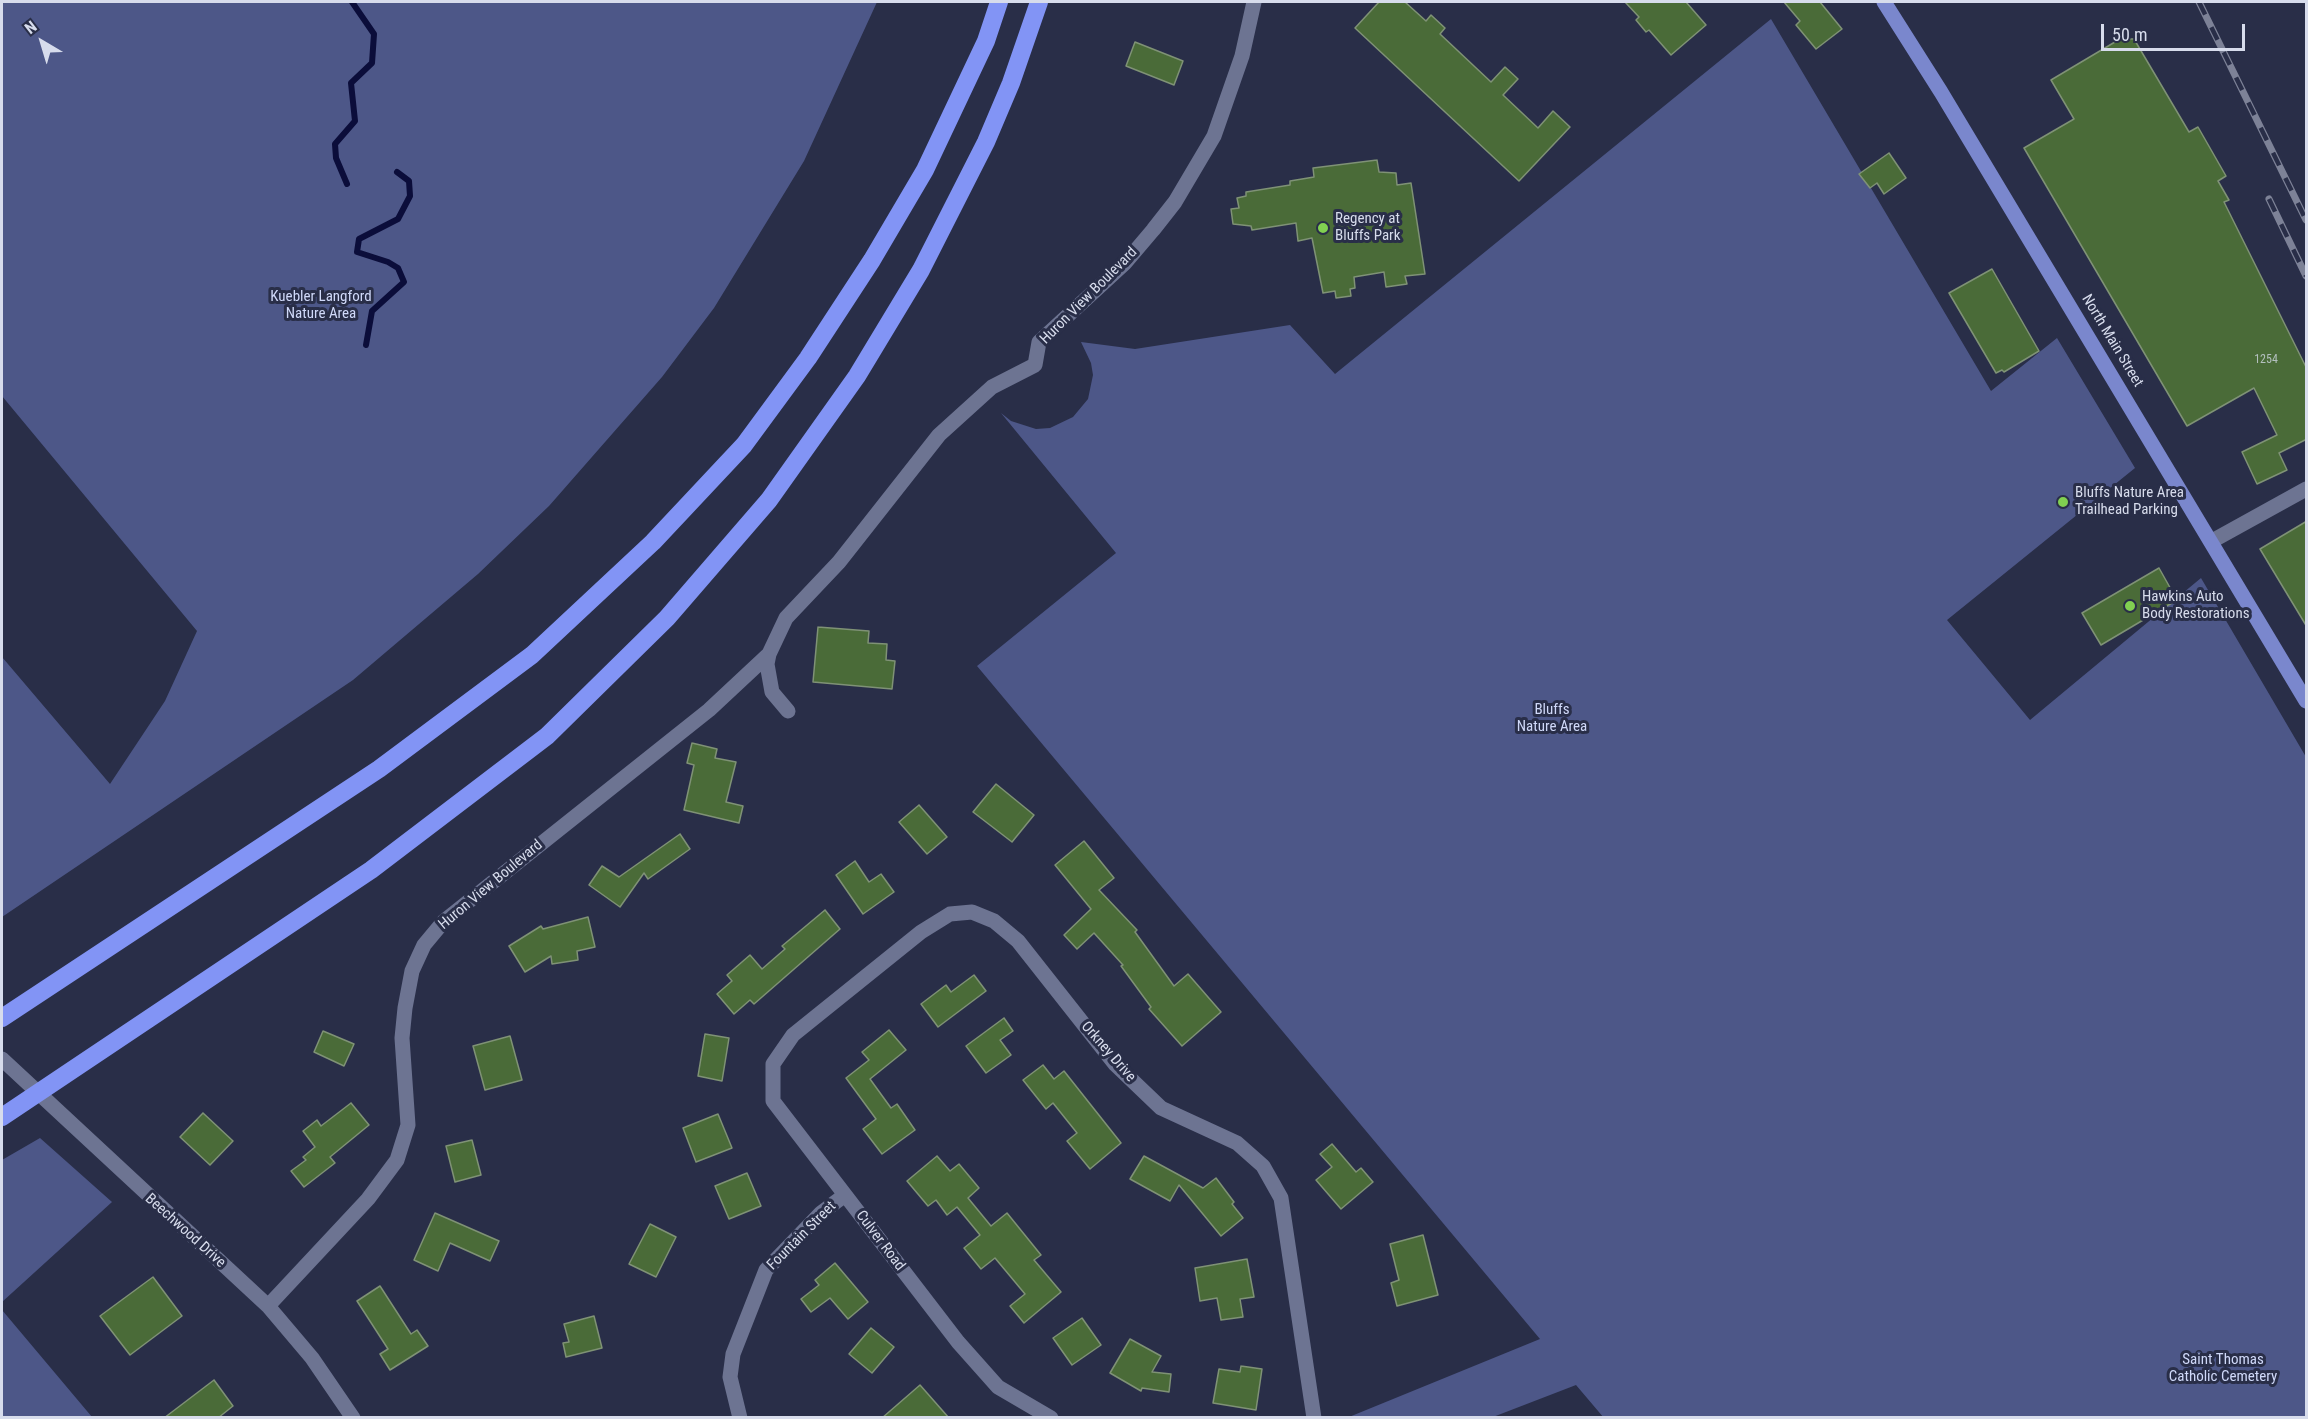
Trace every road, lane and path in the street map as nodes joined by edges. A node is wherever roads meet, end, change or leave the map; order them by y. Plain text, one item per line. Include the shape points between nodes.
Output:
1 (999, 2) edge
2 (1039, 2) edge
3 (1254, 2) edge
4 (1884, 2) edge
5 (2307, 489) edge
6 (2212, 541) junction
7 (769, 654) junction
8 (2307, 700) edge
9 (788, 711) dead end
10 (8, 1013) edge
11 (793, 1035) joint
12 (2, 1059) edge
13 (2, 1117) edge
14 (845, 1195) junction
15 (268, 1306) junction
16 (353, 1418) edge
17 (740, 1418) edge
18 (1050, 1418) edge
19 (1314, 1418) edge

1 - 10 highway via 981,51 925,170 872,260 808,358 744,445 653,542 532,655 380,769
2 - 13 highway via 986,142 921,270 863,367 769,500 667,618 547,736 389,857
3 - 7 street, Huron View Boulevard via 1244,48 1218,126 1175,202 1125,263 1039,342 1035,365 992,387 939,435 839,562 786,618
4 - 6 main road, North Main Street
5 - 6 street
6 - 8 main road, North Main Street
7 - 9 street, Huron View Boulevard via 772,692
7 - 15 street, Huron View Boulevard via 709,710 444,921 424,945 412,971 405,1008 402,1038 408,1125 397,1160 368,1198
11 - 14 street, Culver Road via 773,1064 773,1101
11 - 19 street, Orkney Drive via 921,932 950,914 972,912 994,921 1018,941 1115,1064 1161,1108 1237,1143 1263,1166 1281,1198
12 - 15 street, Beechwood Drive
14 - 17 street, Fountain Street via 821,1213 766,1270 733,1353 730,1377
14 - 18 street, Culver Road via 958,1342 998,1387
15 - 16 street, Beechwood Drive via 312,1358

